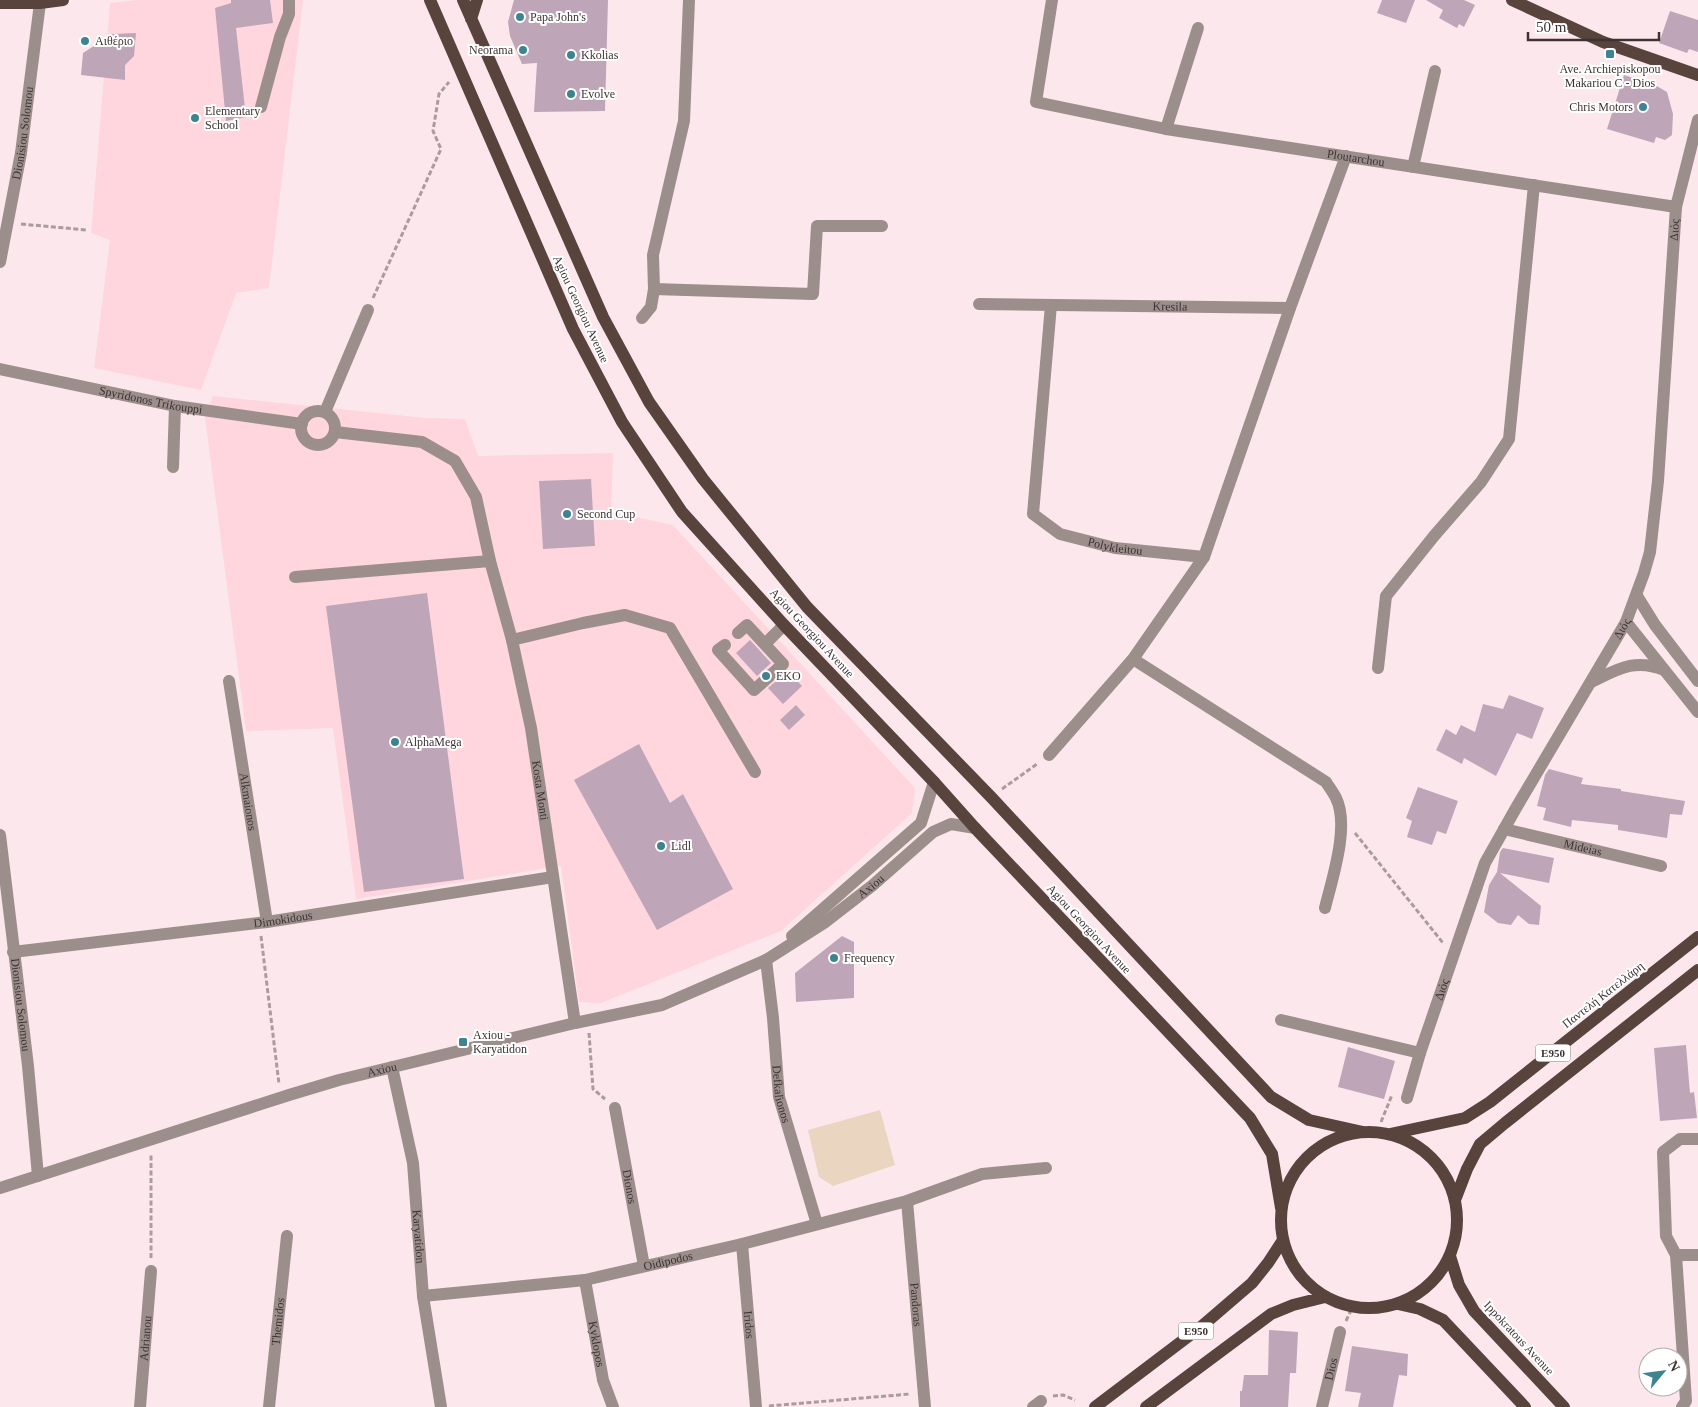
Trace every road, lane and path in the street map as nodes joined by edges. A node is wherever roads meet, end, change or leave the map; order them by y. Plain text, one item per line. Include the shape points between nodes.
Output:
1 (63, 0) edge
2 (289, 0) edge
3 (430, 0) edge
4 (463, 0) edge
5 (477, 0) edge
6 (690, 0) edge
7 (1052, 0) edge
8 (1512, 0) edge
9 (0, 3) edge
10 (40, 3) junction
11 (471, 18) junction
12 (1198, 28) dead end
13 (1435, 71) dead end
14 (1698, 75) edge
15 (449, 82) dead end
16 (261, 107) dead end
17 (1698, 120) edge
18 (1166, 129) junction
19 (1346, 156) junction
20 (1413, 167) junction
21 (1534, 185) junction
22 (1676, 207) junction
23 (8, 223) junction
24 (882, 226) dead end
25 (87, 230) dead end
26 (0, 262) edge
27 (654, 290) junction
28 (979, 304) dead end
29 (1051, 305) junction
30 (1290, 308) junction
31 (368, 310) joint
32 (642, 318) dead end
33 (0, 368) edge
34 (175, 406) junction
35 (324, 412) junction
36 (302, 424) junction
37 (335, 432) junction
38 (173, 467) dead end
39 (1204, 557) junction
40 (490, 561) junction
41 (295, 577) dead end
42 (1637, 596) junction
43 (1626, 622) junction
44 (784, 625) junction
45 (738, 633) dead end
46 (512, 640) junction
47 (765, 644) junction
48 (725, 645) dead end
49 (1133, 659) junction
50 (1378, 668) dead end
51 (1664, 670) junction
52 (229, 681) dead end
53 (1698, 681) edge
54 (1590, 682) junction
55 (1698, 712) edge
56 (1049, 756) joint
57 (755, 772) dead end
58 (934, 782) junction
59 (991, 797) junction
60 (1341, 815) junction
61 (975, 828) junction
62 (1504, 828) junction
63 (0, 835) edge
64 (1661, 866) dead end
65 (553, 877) junction
66 (1325, 908) dead end
67 (263, 922) junction
68 (1698, 937) edge
69 (13, 952) junction
70 (1453, 956) junction
71 (766, 960) junction
72 (1698, 970) edge
73 (589, 1020) junction
74 (1281, 1020) dead end
75 (575, 1022) junction
76 (1420, 1053) junction
77 (392, 1067) junction
78 (281, 1097) junction
79 (1407, 1098) joint
80 (615, 1108) joint
81 (1363, 1132) junction
82 (1377, 1132) junction
83 (1390, 1134) junction
84 (152, 1139) junction
85 (1698, 1139) edge
86 (1046, 1168) dead end
87 (38, 1176) junction
88 (0, 1188) edge
89 (1456, 1200) junction
90 (907, 1201) junction
91 (1281, 1208) junction
92 (817, 1224) junction
93 (287, 1236) dead end
94 (1282, 1240) junction
95 (742, 1244) junction
96 (1676, 1255) junction
97 (1450, 1256) junction
98 (1698, 1256) edge
99 (644, 1266) junction
100 (151, 1271) joint
101 (585, 1280) junction
102 (424, 1296) junction
103 (1325, 1297) junction
104 (1397, 1304) junction
105 (1340, 1332) dead end
106 (924, 1392) junction
107 (1075, 1400) dead end
108 (1037, 1404) edge
109 (140, 1407) edge
110 (269, 1407) edge
111 (441, 1407) edge
112 (613, 1407) edge
113 (756, 1407) edge
114 (925, 1407) edge
115 (1095, 1407) edge
116 (1146, 1407) edge
117 (1322, 1407) edge
118 (1525, 1407) edge
119 (1564, 1407) edge
120 (1682, 1407) edge

1 - 10 main road
2 - 16 street via 289,14
3 - 44 main road, Agiou Georgiou Avenue via 573,329 622,422 682,512
4 - 11 main road, Agiou Georgiou Avenue
5 - 11 main road
6 - 27 street via 684,121 654,255
7 - 18 street, Ploutarchou via 1036,102
8 - 14 main road via 1603,42
9 - 10 main road
10 - 23 street, Dionisiou Solomou via 21,153
11 - 59 main road, Agiou Georgiou Avenue via 603,317 649,402 703,479 807,607
12 - 18 street
13 - 20 street
15 - 31 path via 438,94 433,131 441,149
17 - 22 street, Διός
18 - 19 street, Ploutarchou
19 - 20 street, Ploutarchou
19 - 30 street
20 - 21 street, Ploutarchou
21 - 22 street, Ploutarchou
21 - 50 street via 1509,439 1481,482 1386,596
22 - 42 street, Διός via 1658,481 1650,552
23 - 25 path
23 - 26 street, Dionisiou Solomou
24 - 27 street via 816,226 813,294
27 - 32 street via 651,307
28 - 29 street, Kresila
29 - 30 street, Kresila
29 - 39 street, Polykleitou via 1033,514 1060,534 1115,548
30 - 39 street
31 - 35 street
33 - 34 street, Spyridonos Trikouppi
34 - 36 street, Spyridonos Trikouppi
34 - 38 street
35 - 36 street via 308,414
35 - 37 street via 333,419
36 - 37 street via 306,440 316,445 331,440
37 - 40 street, Kosta Monti via 422,442 455,461 476,497
39 - 49 street
40 - 41 street
40 - 46 street, Kosta Monti
42 - 43 street, Διός
42 - 53 street
43 - 51 street
43 - 54 street, Διός
44 - 47 street
44 - 58 main road, Agiou Georgiou Avenue
45 - 47 street via 747,625
46 - 57 street via 625,615 670,628
46 - 65 street, Kosta Monti via 531,728
47 - 48 street via 783,664 754,690 718,650
49 - 56 street
49 - 60 street via 1326,782 1337,799
51 - 54 street via 1639,663
51 - 55 street
52 - 67 street, Alkmaionos
54 - 62 street, Διός
56 - 59 path
58 - 61 main road, Agiou Georgiou Avenue
58 - 71 street, Axiou via 921,823
59 - 81 main road, Agiou Georgiou Avenue via 1271,1096 1309,1120
60 - 66 street via 1341,835
60 - 70 path
61 - 71 street, Axiou via 951,824 933,832 824,924
61 - 91 main road, Agiou Georgiou Avenue via 1250,1118 1272,1154
62 - 64 street, Mideias
62 - 70 street, Διός via 1485,864
63 - 69 street, Dionisiou Solomou
65 - 67 street, Dimokidous
65 - 75 street, Kosta Monti
67 - 69 street, Dimokidous
67 - 78 path
68 - 83 main road, Παντελή Κατελλάρη / E950 via 1490,1102 1465,1118
69 - 87 street, Dionisiou Solomou
70 - 76 street, Διός
71 - 73 street, Axiou via 662,1005
71 - 92 street, Defkalionos via 779,1096
72 - 89 main road, E950 via 1480,1144
73 - 75 street, Axiou
73 - 80 path via 593,1089
74 - 76 street
75 - 77 street, Axiou
76 - 79 street, Διός
77 - 78 street, Axiou
77 - 102 street, Karyatidon via 412,1163
78 - 84 street, Axiou
79 - 82 path via 1393,1093
80 - 99 street, Dionos
81 - 82 main road
81 - 91 main road via 1334,1138 1309,1155 1291,1179
82 - 83 main road
83 - 89 main road via 1413,1143 1432,1158 1447,1177
84 - 87 street, Axiou
84 - 100 path
85 - 96 street via 1680,1138 1663,1152 1666,1236
86 - 90 street, Oidipodos via 982,1174
87 - 88 street, Axiou
89 - 97 main road via 1458,1229
90 - 92 street, Oidipodos
90 - 106 street, Pandoras
91 - 94 main road
92 - 95 street, Oidipodos
93 - 110 street, Themidos
94 - 103 main road via 1291,1263 1306,1282
94 - 115 main road, E950 via 1252,1283 1202,1326
95 - 99 street, Oidipodos
95 - 113 street, Iridos
96 - 98 street
96 - 120 street via 1686,1401
97 - 104 main road via 1434,1282 1409,1300
97 - 119 main road, Ippokratous Avenue via 1459,1285 1474,1311
99 - 101 street, Oidipodos
100 - 109 street, Adrianou
101 - 102 street, Oidipodos
101 - 112 street, Kyklopos via 603,1380
102 - 111 street, Karyatidon
103 - 104 main road via 1352,1308
103 - 116 main road, E950 via 1271,1314
104 - 118 main road via 1420,1309 1443,1320
105 - 117 street, Dios
106 - 113 path
106 - 114 street, Pandoras
107 - 108 path via 1063,1395 1051,1396

